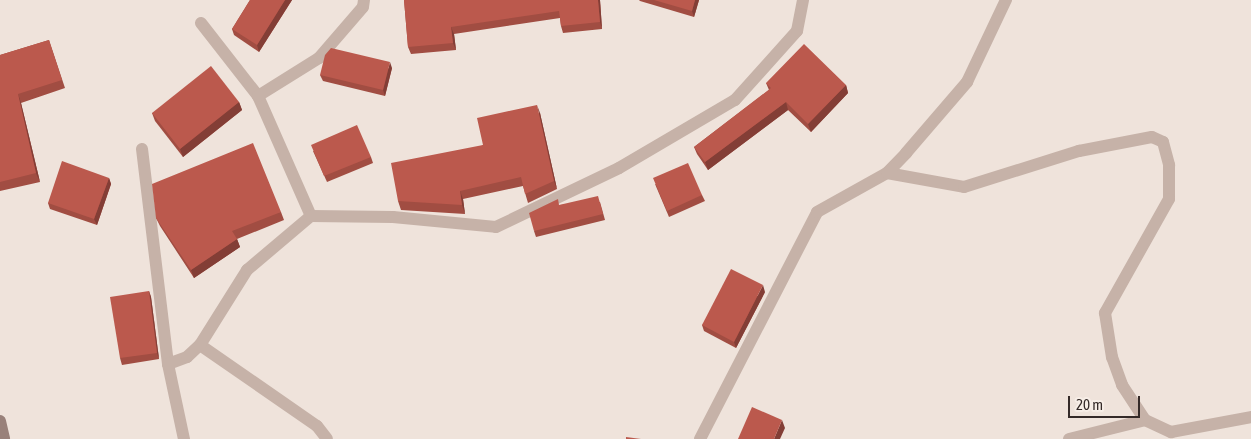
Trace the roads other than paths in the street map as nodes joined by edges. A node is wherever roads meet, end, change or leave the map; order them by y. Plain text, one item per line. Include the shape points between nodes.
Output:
1 (364, 0) edge
2 (803, 0) edge
3 (1006, 0) edge
4 (201, 23) dead end
5 (258, 96) junction
6 (142, 149) dead end
7 (887, 173) junction
8 (311, 216) junction
9 (200, 345) junction
10 (168, 364) junction
11 (1251, 417) edge
12 (1145, 420) junction
13 (0, 421) edge
14 (4, 439) edge
15 (183, 439) edge
16 (326, 439) edge
17 (700, 439) edge
18 (1069, 439) edge

1 - 5 street via 363,7 319,58
2 - 8 street via 797,31 735,100 619,168 496,227 393,217
3 - 7 street via 967,82
4 - 5 street
5 - 8 street
6 - 10 street
7 - 12 street via 964,187 1079,151 1152,137 1163,142 1169,165 1168,199 1105,313 1112,357 1122,384
7 - 17 street via 817,212
8 - 9 street via 247,270
9 - 10 street via 186,357
9 - 16 street via 317,426
10 - 15 street
11 - 12 street via 1171,432
12 - 18 street
13 - 14 street

